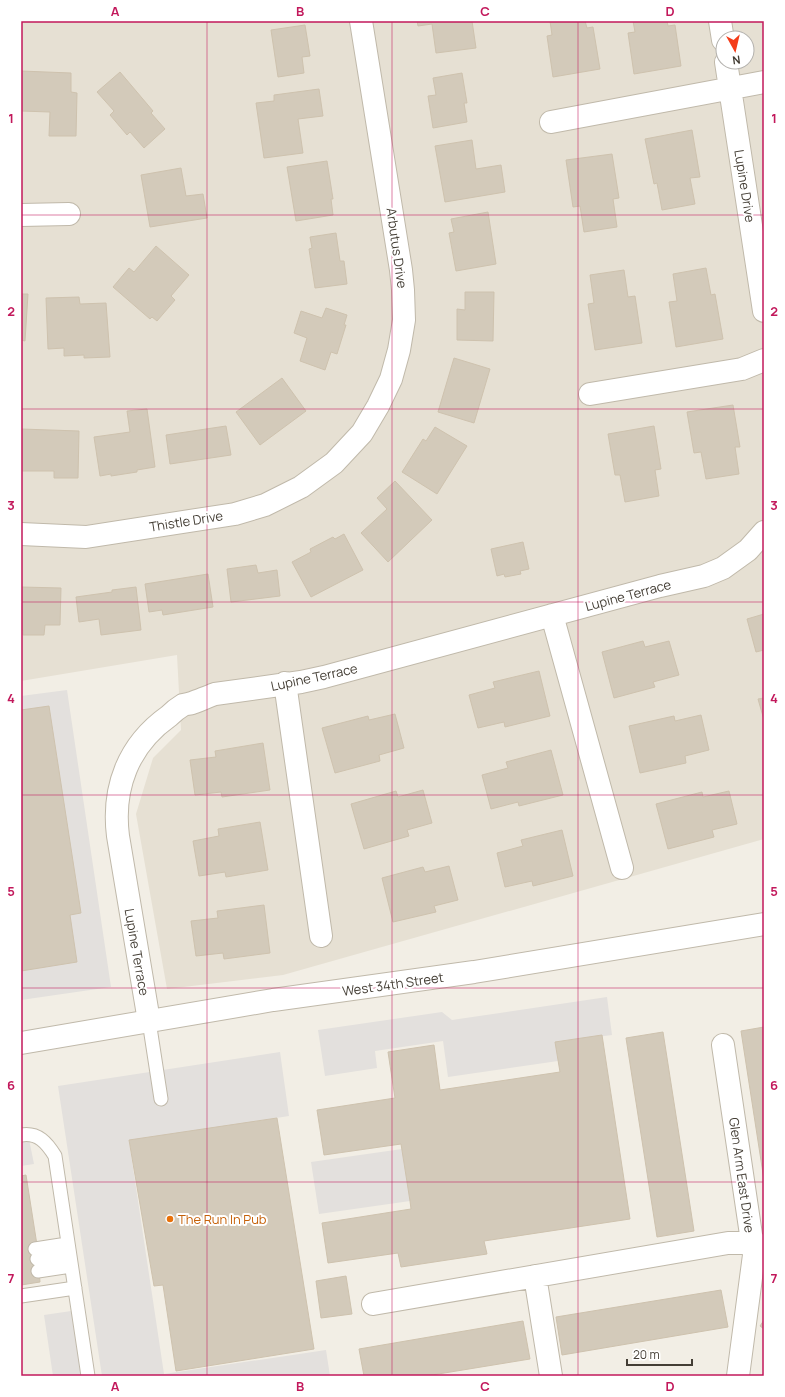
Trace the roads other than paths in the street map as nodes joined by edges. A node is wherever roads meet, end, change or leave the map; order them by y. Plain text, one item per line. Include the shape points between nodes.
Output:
1 (361, 21) edge
2 (727, 70) edge
3 (764, 82) edge
4 (730, 88) junction
5 (551, 122) dead end
6 (21, 214) edge
7 (68, 214) dead end
8 (764, 311) edge
9 (764, 360) edge
10 (590, 394) dead end
11 (336, 459) joint
12 (764, 532) edge
13 (21, 534) edge
14 (552, 615) junction
15 (285, 684) junction
16 (622, 868) dead end
17 (764, 924) edge
18 (321, 936) dead end
19 (149, 1021) junction
20 (21, 1043) edge
21 (723, 1045) dead end
22 (161, 1099) dead end
23 (21, 1135) edge
24 (758, 1245) edge
25 (69, 1255) junction
26 (534, 1276) junction
27 (74, 1288) junction
28 (21, 1296) edge
29 (373, 1304) dead end
30 (88, 1376) edge
31 (551, 1376) edge
32 (738, 1376) edge

1 - 11 street, Arbutus Drive via 401,270 404,310 399,350 391,379 362,433
2 - 4 street, Lupine Drive
3 - 4 street
4 - 5 street
4 - 8 street, Lupine Drive
6 - 7 street
9 - 10 street via 742,369
11 - 13 street, Thistle Drive via 302,487 265,505 235,514 86,537
12 - 14 street, Lupine Terrace via 748,550 713,572
14 - 15 street, Lupine Terrace via 324,677
14 - 16 street
15 - 18 street
15 - 19 street, Lupine Terrace via 215,694 183,705 158,723 144,739 132,755 124,774 118,795 116,824
17 - 19 street, West 34th Street via 474,972 273,1000
19 - 20 street, West 34th Street
19 - 22 lane
21 - 24 street, Glen Arm East Drive
23 - 25 lane via 42,1138 54,1156
24 - 26 street via 728,1243
24 - 32 street, Glen Arm East Drive via 754,1255
25 - 25 lane via 37,1260
25 - 27 lane
26 - 29 street
26 - 31 street
27 - 28 lane
27 - 30 lane

